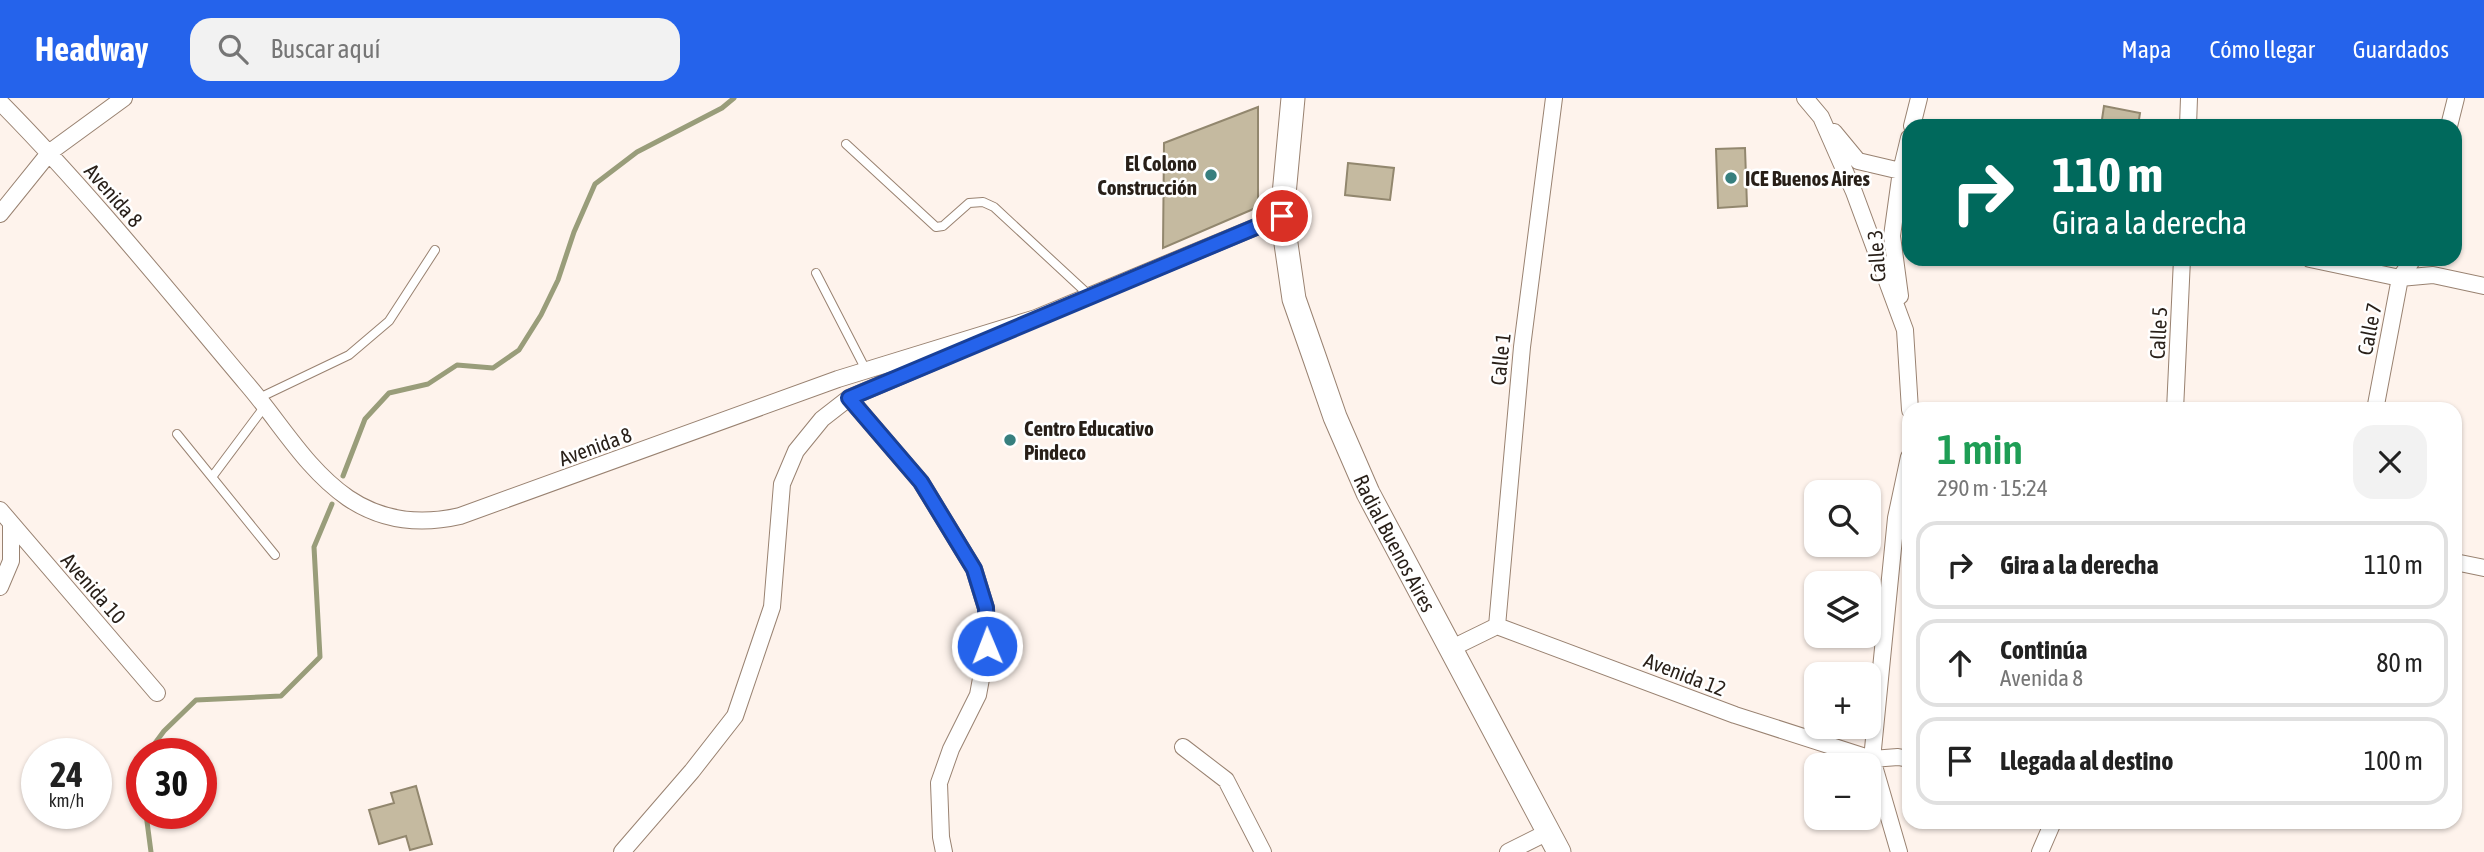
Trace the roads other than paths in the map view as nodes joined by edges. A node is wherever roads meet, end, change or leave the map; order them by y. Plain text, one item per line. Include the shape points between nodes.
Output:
1 (124, 98) edge
2 (1293, 98) edge
3 (1554, 98) edge
4 (1805, 98) edge
5 (1919, 98) edge
6 (2189, 98) edge
7 (2456, 98) edge
8 (0, 102) edge
9 (1821, 117) junction
10 (1914, 119) edge
11 (2188, 119) edge
12 (2451, 119) edge
13 (846, 144) dead end
14 (50, 152) junction
15 (1902, 171) edge
16 (1902, 187) edge
17 (0, 214) edge
18 (1282, 216) junction
19 (435, 250) dead end
20 (2182, 266) edge
21 (2343, 266) edge
22 (2408, 266) edge
23 (816, 273) dead end
24 (2400, 278) junction
25 (2484, 286) edge
26 (1090, 296) junction
27 (1036, 318) junction
28 (1905, 330) junction
29 (867, 372) junction
30 (849, 398) junction
31 (262, 402) junction
32 (1910, 402) edge
33 (2175, 402) edge
34 (2377, 402) edge
35 (177, 434) dead end
36 (212, 477) junction
37 (1902, 490) edge
38 (0, 510) edge
39 (11, 523) junction
40 (275, 555) dead end
41 (2462, 563) edge
42 (2484, 568) edge
43 (0, 587) edge
44 (1497, 626) junction
45 (1452, 648) junction
46 (157, 693) dead end
47 (1183, 747) dead end
48 (1851, 753) edge
49 (1873, 753) edge
50 (1902, 758) edge
51 (1881, 759) edge
52 (1881, 791) edge
53 (2050, 829) edge
54 (1553, 842) edge
55 (622, 852) edge
56 (944, 852) edge
57 (1263, 852) edge
58 (1507, 852) edge
59 (1899, 852) edge
60 (2040, 852) edge

1 - 14 street
2 - 18 main road, Radial Buenos Aires
3 - 44 street, Calle 1 via 1522,347
4 - 9 street, Calle 3
5 - 10 street
6 - 11 street
7 - 12 street
8 - 14 street, Avenida 8
9 - 15 street via 1858,161
9 - 28 street, Calle 3
13 - 26 lane via 936,227 975,201 994,207
14 - 17 street
14 - 31 street, Avenida 8
16 - 28 street, Calle 3 via 1892,236
18 - 26 street, Avenida 8
18 - 45 main road, Radial Buenos Aires via 1294,299 1335,417 1368,493
19 - 31 lane via 389,321 349,355
20 - 33 street, Calle 5
21 - 24 street
22 - 24 street, Calle 7
23 - 29 lane
24 - 25 street via 2433,275
24 - 34 street, Calle 7
26 - 27 street, Avenida 8
27 - 29 street, Avenida 8
27 - 30 street
28 - 32 street, Calle 3
29 - 31 street, Avenida 8 via 440,521 391,517 350,499 306,460
30 - 55 street via 821,419 796,451 782,484 772,607 735,716
30 - 56 street via 921,482 974,569 986,608 987,646 978,695 939,783
31 - 36 lane
35 - 36 lane
36 - 40 lane
37 - 49 street
38 - 39 street, Avenida 10
39 - 43 street via 11,561
39 - 46 street, Avenida 10
41 - 42 street
44 - 45 street
44 - 48 street, Avenida 12
45 - 54 main road, Radial Buenos Aires
47 - 57 street via 1226,780
50 - 51 street, Avenida 12
52 - 59 street
53 - 60 street
54 - 58 street

